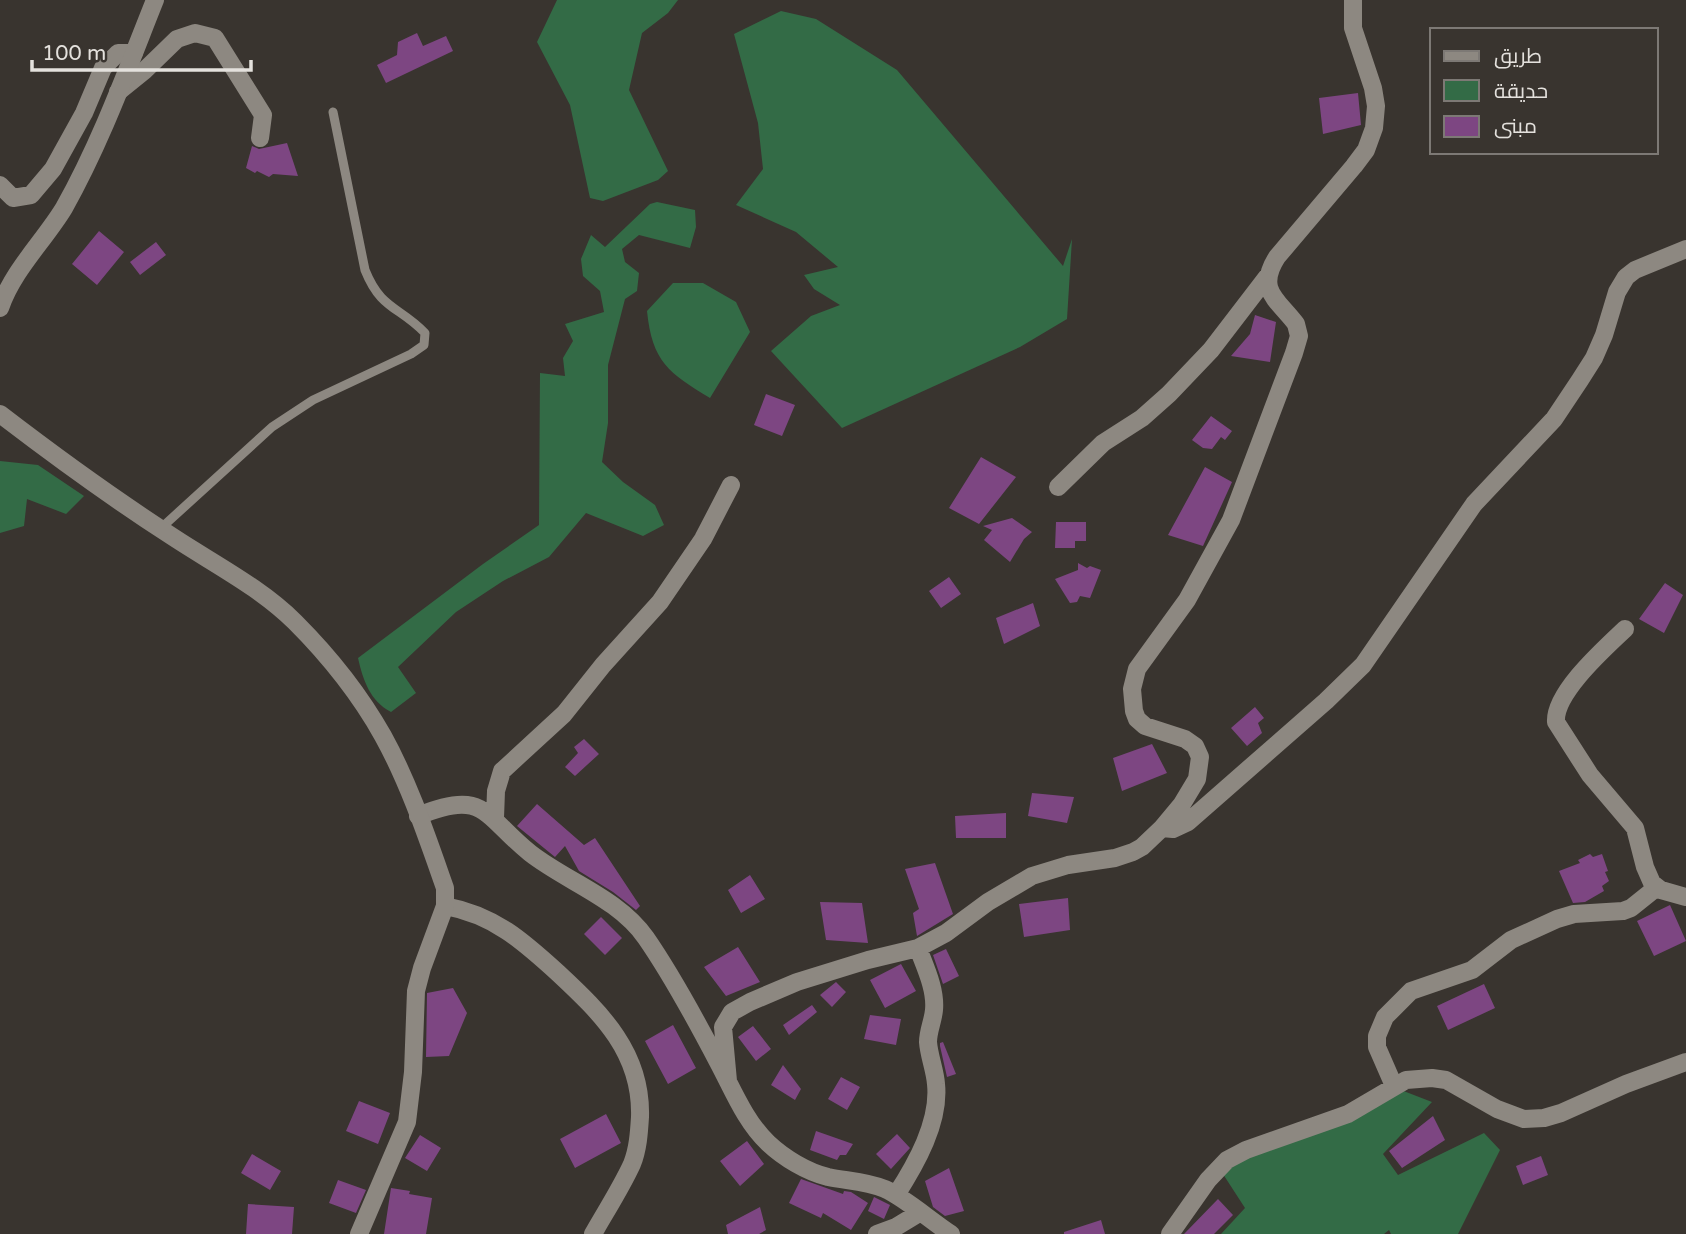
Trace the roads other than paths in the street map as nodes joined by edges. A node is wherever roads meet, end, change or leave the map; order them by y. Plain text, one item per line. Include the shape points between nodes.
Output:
1 (155, 0) edge
2 (1353, 0) edge
3 (134, 53) junction
4 (118, 92) junction
5 (333, 112) dead end
6 (260, 138) dead end
7 (0, 185) edge
8 (1686, 249) edge
9 (1268, 277) junction
10 (0, 307) edge
11 (0, 414) edge
12 (731, 485) dead end
13 (1058, 487) dead end
14 (160, 528) junction
15 (1625, 629) dead end
16 (418, 816) junction
17 (495, 818) junction
18 (1162, 828) junction
19 (1656, 888) junction
20 (1686, 897) edge
21 (446, 906) junction
22 (918, 947) junction
23 (1686, 1062) edge
24 (728, 1081) junction
25 (1394, 1086) junction
26 (896, 1195) junction
27 (919, 1213) junction
28 (359, 1234) edge
29 (593, 1234) edge
30 (877, 1234) edge
31 (951, 1234) edge
32 (1170, 1234) edge

1 - 3 street
2 - 9 street via 1353,28 1376,106 1374,128 1366,150 1277,257
3 - 4 street
3 - 7 street via 118,53 103,68 53,169 31,195 13,198
4 - 6 street via 177,39 195,33 215,38 263,116
4 - 10 street via 63,208 18,272
5 - 14 lane via 365,270 383,301 425,333 424,345 313,400 272,427
8 - 18 street via 1626,277 1594,358 1554,419 1474,504 1363,665 1188,822
9 - 13 street via 1211,350 1169,394 1097,448
9 - 18 street via 1273,296 1296,324 1299,336 1294,353 1231,520 1187,600 1137,669 1132,689 1137,719 1185,739 1200,757 1197,779
11 - 14 street
12 - 17 street via 704,539 660,602 564,714 502,771
14 - 16 street via 271,601 320,649 382,734
15 - 19 street via 1587,667 1555,716 1590,775 1635,828 1648,877
16 - 17 street via 467,804
16 - 21 street via 445,888
17 - 24 street via 529,852 631,921 685,1000
18 - 22 street via 1133,852 1068,864 1022,880
19 - 20 street
19 - 25 street via 1631,908 1574,914 1537,926 1472,970 1411,991 1385,1017 1377,1036 1377,1048
21 - 28 street via 416,991 407,1122
21 - 29 street via 501,926 529,946 596,1009 636,1072 639,1137 632,1162
22 - 24 street via 797,982 732,1012 723,1027
22 - 26 street via 934,997 928,1039 936,1095 934,1114 915,1163
23 - 25 street via 1544,1118 1511,1115 1446,1080 1416,1078
24 - 26 street via 752,1124 781,1153 820,1175 861,1181
25 - 32 street via 1348,1114 1227,1160
26 - 27 street
27 - 30 street
27 - 31 street

